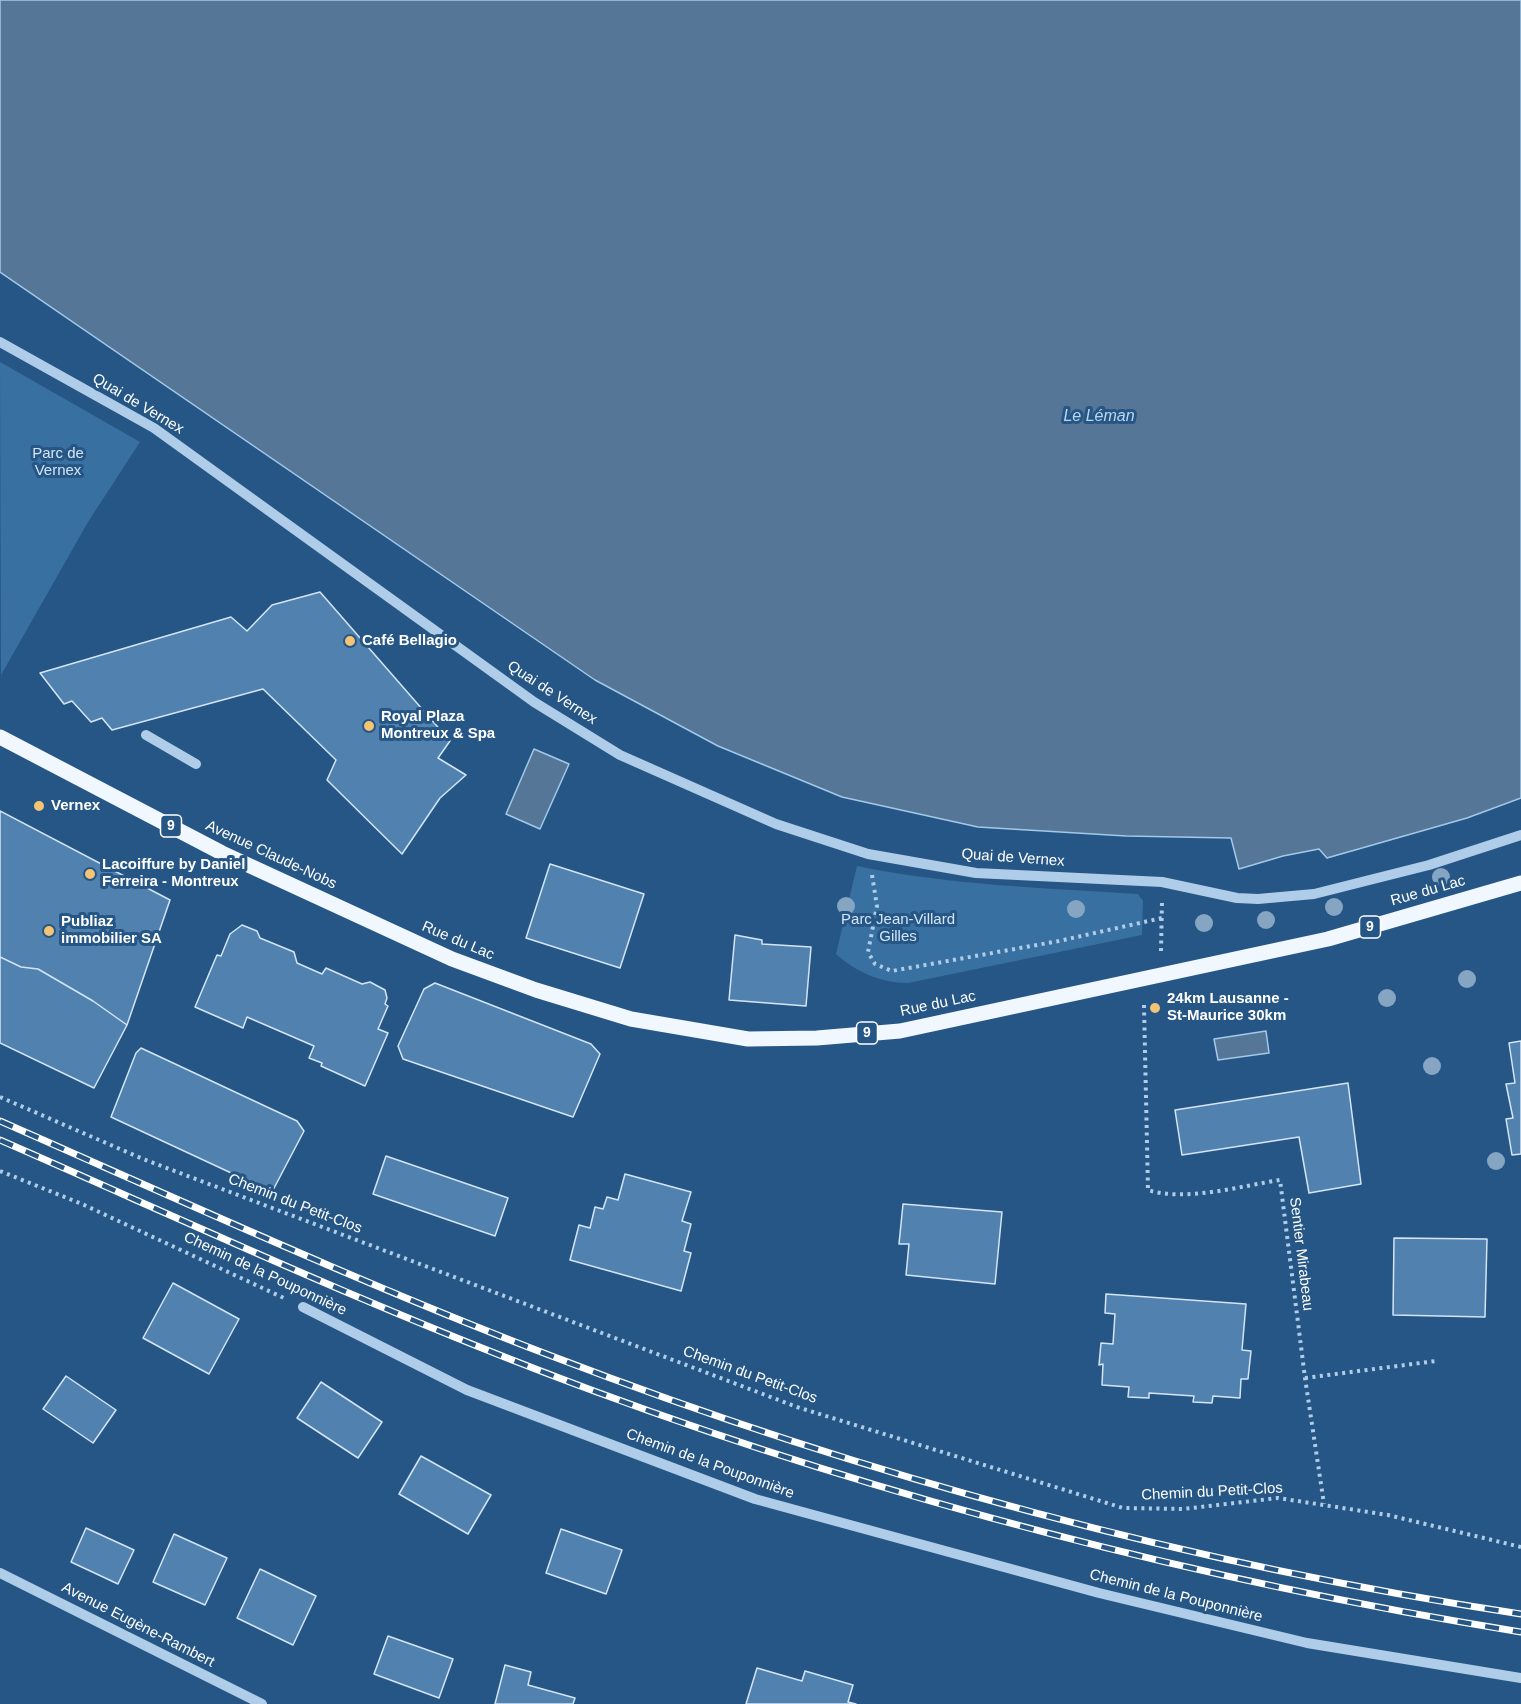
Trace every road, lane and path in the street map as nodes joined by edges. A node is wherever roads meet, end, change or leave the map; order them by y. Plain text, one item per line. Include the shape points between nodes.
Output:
1 (0, 342) edge
2 (146, 735) dead end
3 (0, 737) edge
4 (196, 764) dead end
5 (1521, 834) edge
6 (868, 854) junction
7 (1162, 882) junction
8 (1521, 883) edge
9 (1162, 918) junction
10 (367, 920) joint
11 (1161, 975) junction
12 (1144, 1005) dead end
13 (0, 1097) edge
14 (0, 1171) edge
15 (303, 1307) joint
16 (1436, 1361) dead end
17 (1305, 1378) junction
18 (1324, 1504) junction
19 (1521, 1547) edge
20 (0, 1573) edge
21 (1521, 1678) edge
22 (262, 1704) edge

1 - 6 street, Quai de Vernex via 154,428 534,702 621,755 776,824
2 - 4 street
3 - 10 main road, Avenue Claude-Nobs / 9 via 222,853
5 - 7 street, Quai de Vernex via 1429,865 1314,894 1238,898
6 - 7 street, Quai de Vernex via 976,873
6 - 9 path via 877,906 868,952 875,964 892,971
7 - 9 path
8 - 11 main road, Rue du Lac / 9 via 1328,939
9 - 11 path
10 - 11 main road, Rue du Lac / 9 via 452,959 536,990 631,1019 747,1039 900,1031
12 - 17 path, Sentier Mirabeau via 1148,1190 1162,1195 1189,1194 1280,1180
13 - 18 path, Chemin du Petit-Clos via 143,1159 797,1407 1124,1508 1183,1509 1278,1498
14 - 15 path, Chemin de la Pouponnière via 82,1204
15 - 21 street, Chemin de la Pouponnière via 467,1390 755,1499 1099,1593 1307,1643
16 - 17 path
17 - 18 path, Sentier Mirabeau
18 - 19 path, Chemin du Petit-Clos
20 - 22 street, Avenue Eugène-Rambert

